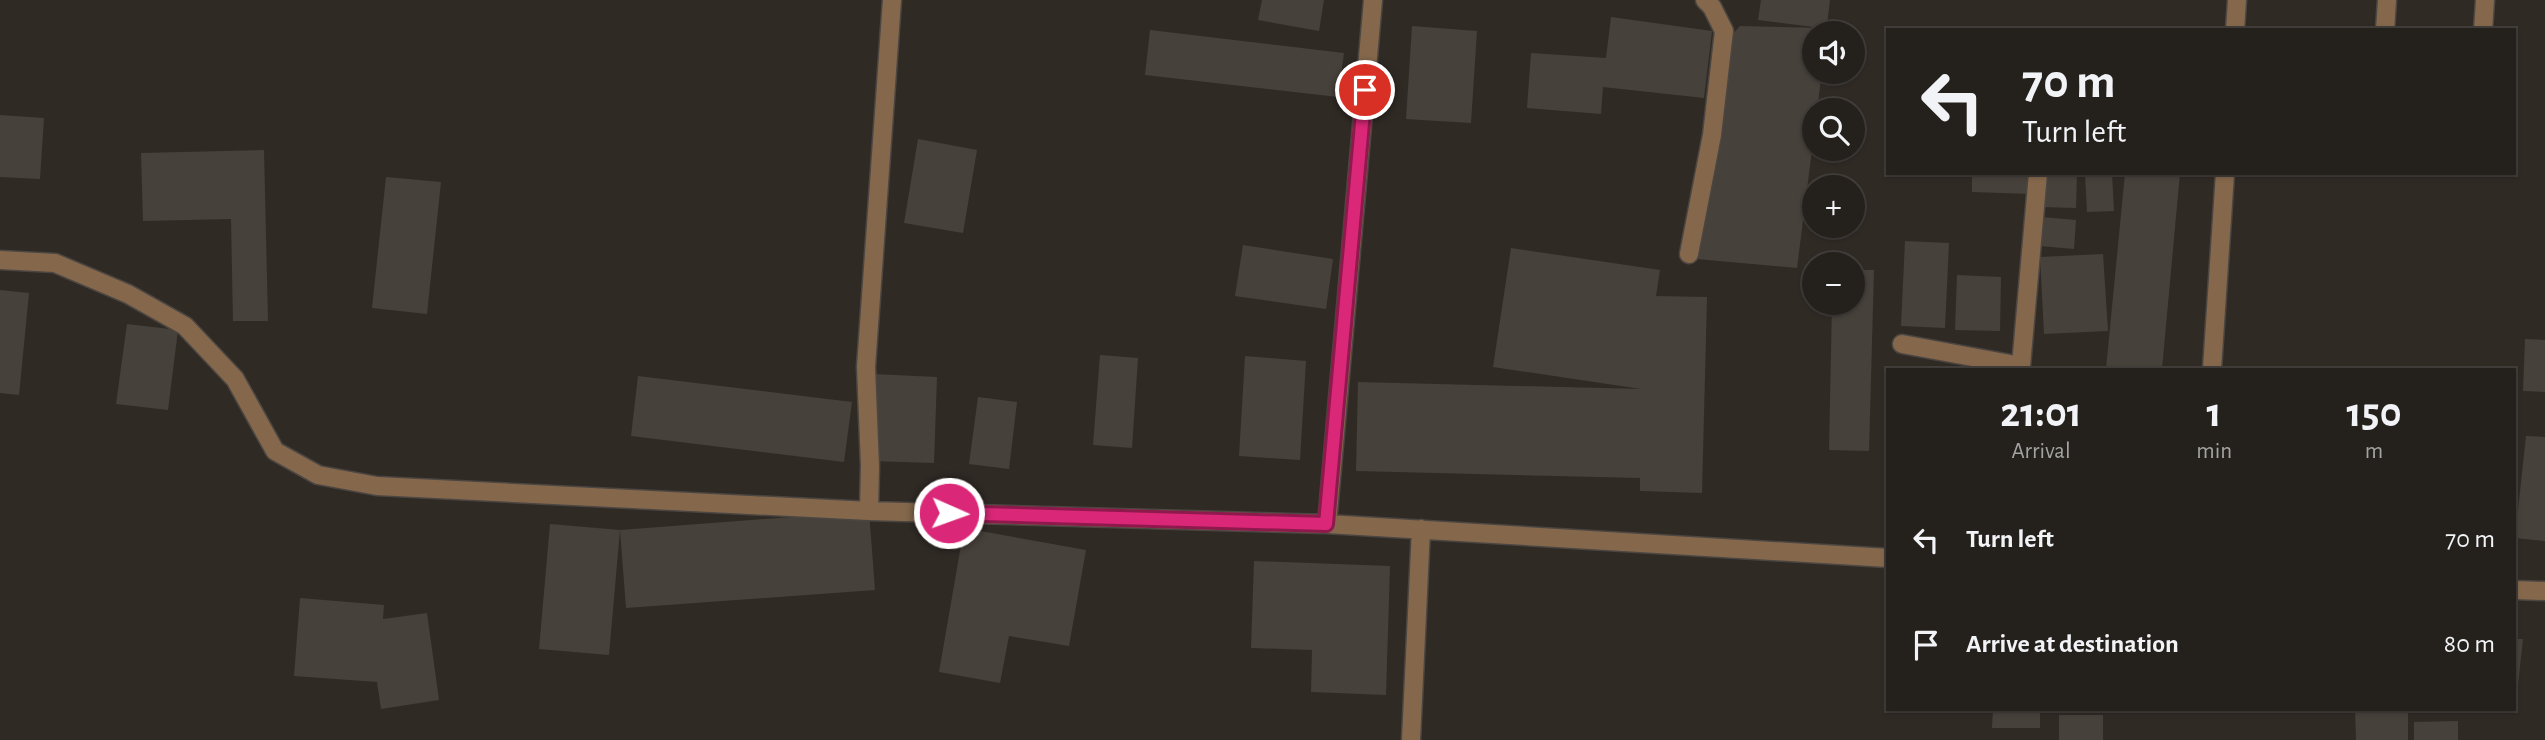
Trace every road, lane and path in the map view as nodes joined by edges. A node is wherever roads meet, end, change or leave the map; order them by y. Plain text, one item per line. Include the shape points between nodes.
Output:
1 (892, 0) edge
2 (1373, 0) edge
3 (1705, 0) edge
4 (2237, 0) edge
5 (2387, 0) edge
6 (2485, 0) edge
7 (2235, 28) edge
8 (2385, 28) edge
9 (2483, 28) edge
10 (2038, 175) edge
11 (2225, 175) edge
12 (1689, 254) dead end
13 (0, 260) edge
14 (1902, 344) dead end
15 (2021, 368) edge
16 (2212, 368) edge
17 (869, 511) junction
18 (1326, 524) junction
19 (1421, 529) junction
20 (1886, 558) edge
21 (2516, 590) edge
22 (2545, 591) edge
23 (1411, 740) edge

1 - 17 street via 866,368
2 - 18 street
3 - 12 street via 1724,31 1712,135
4 - 7 street
5 - 8 street
6 - 9 street
10 - 15 street
11 - 16 street
13 - 17 street via 55,263 128,294 185,326 235,379 275,452 318,475 377,486
14 - 15 street
17 - 18 street
18 - 19 street
19 - 20 street
19 - 23 street
21 - 22 street

